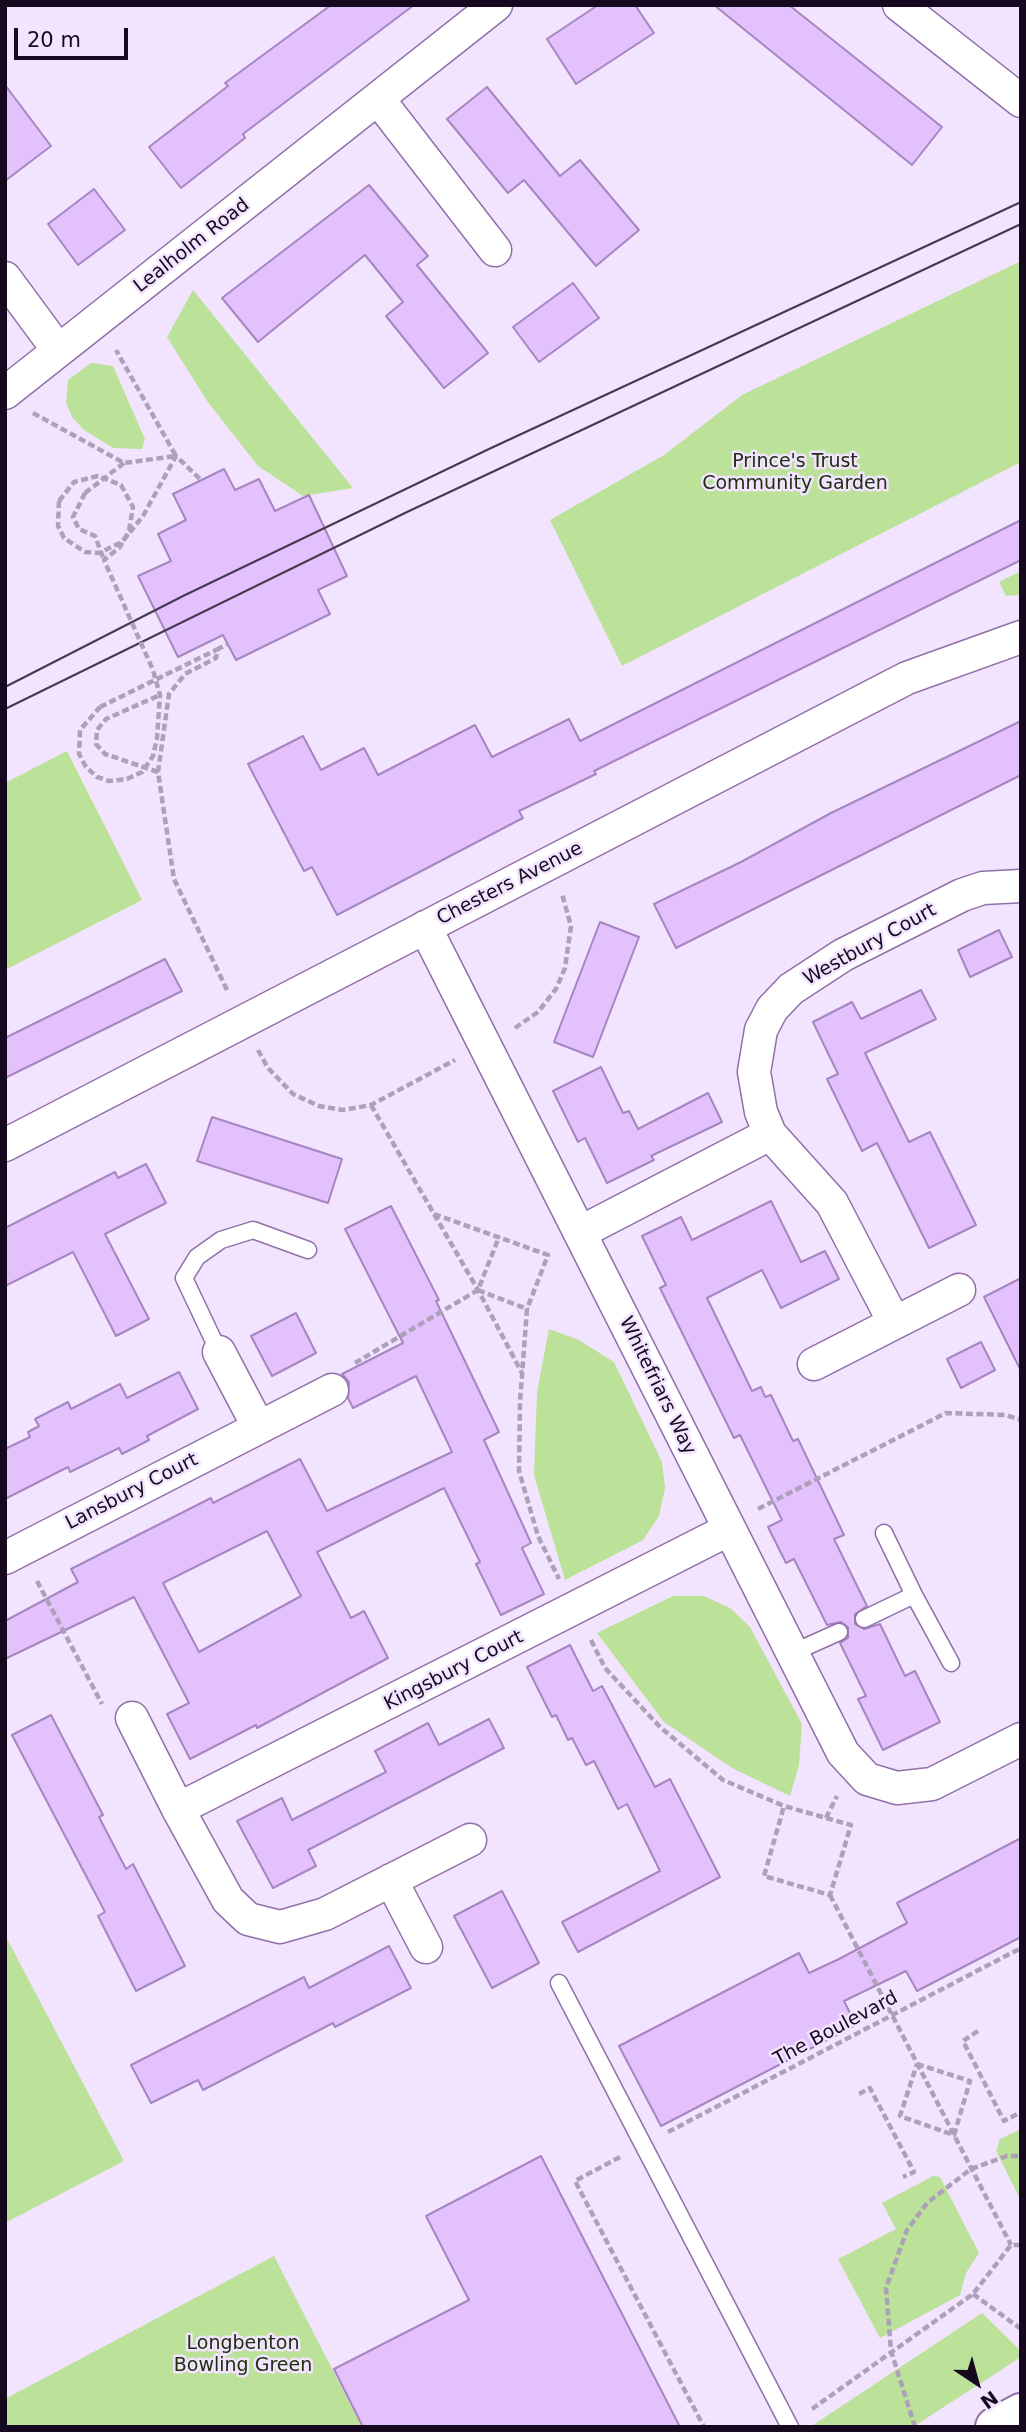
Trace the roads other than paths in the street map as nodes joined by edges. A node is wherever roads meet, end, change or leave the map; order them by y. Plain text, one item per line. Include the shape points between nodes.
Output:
1 (496, 5) edge
2 (899, 5) edge
3 (379, 100) junction
4 (1021, 101) edge
5 (495, 250) dead end
6 (5, 278) edge
7 (58, 351) junction
8 (17, 402) edge
9 (1021, 637) edge
10 (1021, 886) edge
11 (425, 927) junction
12 (770, 1133) junction
13 (5, 1145) edge
14 (581, 1232) junction
15 (308, 1250) dead end
16 (959, 1290) dead end
17 (894, 1322) junction
18 (219, 1352) joint
19 (814, 1364) dead end
20 (332, 1390) road end
21 (258, 1426) junction
22 (727, 1528) junction
23 (884, 1533) dead end
24 (13, 1554) edge
25 (915, 1595) junction
26 (864, 1619) dead end
27 (839, 1632) dead end
28 (792, 1653) junction
29 (951, 1663) dead end
30 (132, 1718) road end
31 (1021, 1739) edge
32 (178, 1809) junction
33 (470, 1840) dead end
34 (391, 1880) junction
35 (426, 1947) dead end
36 (559, 1983) dead end
37 (1021, 2413) edge
38 (790, 2426) edge
39 (995, 2427) edge

1 - 3 street, Lealholm Road
2 - 4 street
3 - 5 street
3 - 7 street, Lealholm Road
6 - 7 street
7 - 8 street, Lealholm Road
9 - 11 street, Chesters Avenue via 908,678
10 - 12 street, Westbury Court via 983,888 962,895 843,955 791,989 772,1009 755,1051 756,1093
11 - 13 street, Chesters Avenue
11 - 14 street, Whitefriars Way
12 - 14 street
12 - 17 street, Westbury Court via 832,1203
14 - 22 street, Whitefriars Way
15 - 18 lane via 253,1230 221,1240 197,1257 184,1278
16 - 17 street
17 - 19 street
18 - 21 street
20 - 21 street, Lansbury Court
21 - 24 street, Lansbury Court
22 - 28 street, Whitefriars Way
22 - 32 street, Kingsbury Court via 575,1610
23 - 25 lane
25 - 26 lane
25 - 29 lane
27 - 28 lane
28 - 31 street, Whitefriars Way via 844,1753 867,1779 897,1788 932,1784
30 - 32 street
32 - 34 street via 228,1900 248,1919 279,1927 325,1914
33 - 34 street
34 - 35 street
36 - 38 lane
37 - 39 street

